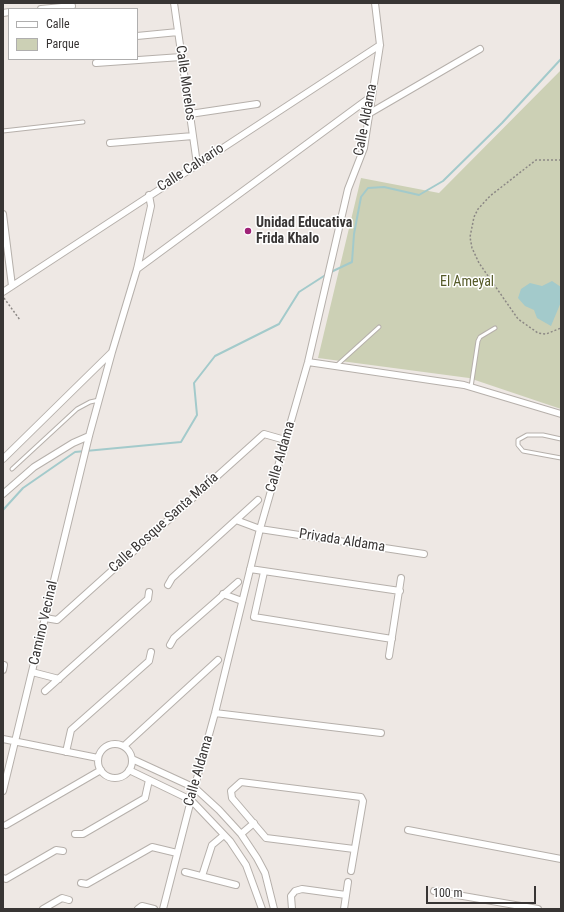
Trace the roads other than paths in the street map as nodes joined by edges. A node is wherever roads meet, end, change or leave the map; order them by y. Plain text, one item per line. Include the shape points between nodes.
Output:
1 (174, 3) edge
2 (375, 3) edge
3 (72, 6) dead end
4 (51, 8) edge
5 (178, 32) junction
6 (138, 36) edge
7 (380, 45) junction
8 (480, 49) dead end
9 (181, 56) junction
10 (96, 64) dead end
11 (372, 96) junction
12 (257, 104) dead end
13 (370, 112) junction
14 (190, 114) junction
15 (83, 122) dead end
16 (3, 131) edge
17 (193, 136) junction
18 (110, 143) dead end
19 (197, 164) junction
20 (149, 195) junction
21 (3, 214) edge
22 (5, 242) edge
23 (138, 269) junction
24 (12, 286) junction
25 (3, 292) edge
26 (378, 327) dead end
27 (495, 328) dead end
28 (112, 352) junction
29 (308, 362) junction
30 (335, 366) junction
31 (471, 387) junction
32 (99, 400) junction
33 (561, 414) edge
34 (89, 436) junction
35 (561, 439) edge
36 (285, 440) junction
37 (561, 458) edge
38 (3, 459) edge
39 (12, 469) dead end
40 (3, 494) edge
41 (258, 500) dead end
42 (236, 520) junction
43 (260, 529) junction
44 (424, 554) dead end
45 (253, 570) junction
46 (264, 572) junction
47 (401, 578) dead end
48 (238, 582) dead end
49 (168, 585) dead end
50 (400, 591) junction
51 (149, 592) dead end
52 (223, 594) junction
53 (242, 601) junction
54 (45, 618) junction
55 (392, 638) junction
56 (170, 645) dead end
57 (151, 652) dead end
58 (389, 656) dead end
59 (218, 660) dead end
60 (32, 672) junction
61 (59, 679) junction
62 (45, 691) dead end
63 (218, 713) junction
64 (381, 733) dead end
65 (3, 739) edge
66 (15, 742) junction
67 (126, 744) junction
68 (66, 752) junction
69 (98, 758) junction
70 (132, 759) junction
71 (129, 770) junction
72 (99, 771) junction
73 (148, 784) junction
74 (195, 788) junction
75 (3, 791) edge
76 (191, 800) junction
77 (254, 823) junction
78 (6, 826) dead end
79 (408, 830) dead end
80 (75, 834) dead end
81 (241, 834) junction
82 (224, 835) junction
83 (354, 849) junction
84 (63, 851) dead end
85 (177, 853) junction
86 (257, 858) junction
87 (561, 859) edge
88 (246, 865) junction
89 (351, 871) dead end
90 (185, 872) dead end
91 (202, 876) junction
92 (4, 879) edge
93 (348, 882) dead end
94 (82, 884) dead end
95 (236, 885) dead end
96 (434, 891) dead end
97 (346, 895) junction
98 (69, 900) dead end
99 (43, 909) edge
100 (138, 909) edge
101 (154, 909) edge
102 (163, 909) edge
103 (262, 909) edge
104 (274, 909) edge
105 (292, 909) edge
106 (344, 909) edge
107 (538, 909) edge

1 - 5 street, Calle Morelos
2 - 7 street, Calle Aldama
3 - 4 street
5 - 6 street
5 - 9 street, Calle Morelos
7 - 11 street, Calle Aldama
7 - 19 street, Calle Calvario
8 - 13 street
9 - 10 street
9 - 14 street, Calle Morelos
11 - 13 street, Calle Aldama
11 - 23 street
12 - 14 street
13 - 29 street, Calle Aldama via 364,148 348,189
14 - 17 street, Calle Morelos
15 - 16 lane
17 - 18 street
17 - 19 street, Calle Morelos
19 - 20 street, Calle Calvario
20 - 23 street via 151,206
20 - 24 street, Calle Calvario
21 - 22 street
22 - 24 street
23 - 28 street
24 - 25 street, Calle Calvario
26 - 30 lane
27 - 31 lane via 478,340
28 - 32 street
28 - 38 street
29 - 30 street
29 - 36 street, Calle Aldama
30 - 31 street
31 - 33 street
32 - 34 street
32 - 39 lane via 77,409
34 - 40 street via 72,443 34,467
34 - 54 street, Camino Vecinal
35 - 37 lane via 527,435 518,440 518,445 523,451
36 - 43 street, Calle Aldama
36 - 54 street, Calle Bosque Santa María via 264,434 56,620
41 - 42 street
42 - 43 street, Privada Aldama
42 - 49 street via 172,578
43 - 44 street, Privada Aldama
43 - 45 street, Calle Aldama
45 - 46 street
45 - 53 street, Calle Aldama
46 - 50 street
46 - 55 street via 254,617
47 - 50 street
48 - 52 street
50 - 55 street
51 - 61 street via 148,599
52 - 53 street
52 - 56 street via 174,638
53 - 63 street, Calle Aldama
54 - 60 street, Camino Vecinal
55 - 58 street
57 - 68 street via 149,661 71,730
59 - 67 street
60 - 61 street
60 - 66 street, Camino Vecinal
61 - 62 street
63 - 64 street
63 - 74 street, Calle Aldama
65 - 66 street
66 - 68 street
66 - 75 street, Camino Vecinal
67 - 69 street via 111,744 105,747
67 - 70 street
68 - 69 street
69 - 72 street
70 - 71 street
70 - 74 street
71 - 72 street via 115,778
71 - 73 street
72 - 78 street via 17,817
73 - 76 street
73 - 80 street via 145,798 83,834
74 - 76 street, Calle Aldama
74 - 81 street
76 - 82 street
76 - 85 street, Calle Aldama
77 - 81 street
77 - 83 street via 266,838
77 - 83 street via 232,798 231,791 241,782 361,797 363,801
79 - 87 street
81 - 86 street
82 - 88 street
82 - 91 street via 212,845
83 - 89 street
84 - 92 street via 56,850
85 - 94 street via 152,847 87,884
85 - 102 street, Calle Aldama
86 - 88 street
86 - 104 street via 265,873
88 - 103 street
90 - 91 street
91 - 95 street
93 - 97 street
96 - 107 street
97 - 105 street via 302,889 295,891 291,896
97 - 106 street
98 - 99 street via 62,898
100 - 101 street via 142,906

